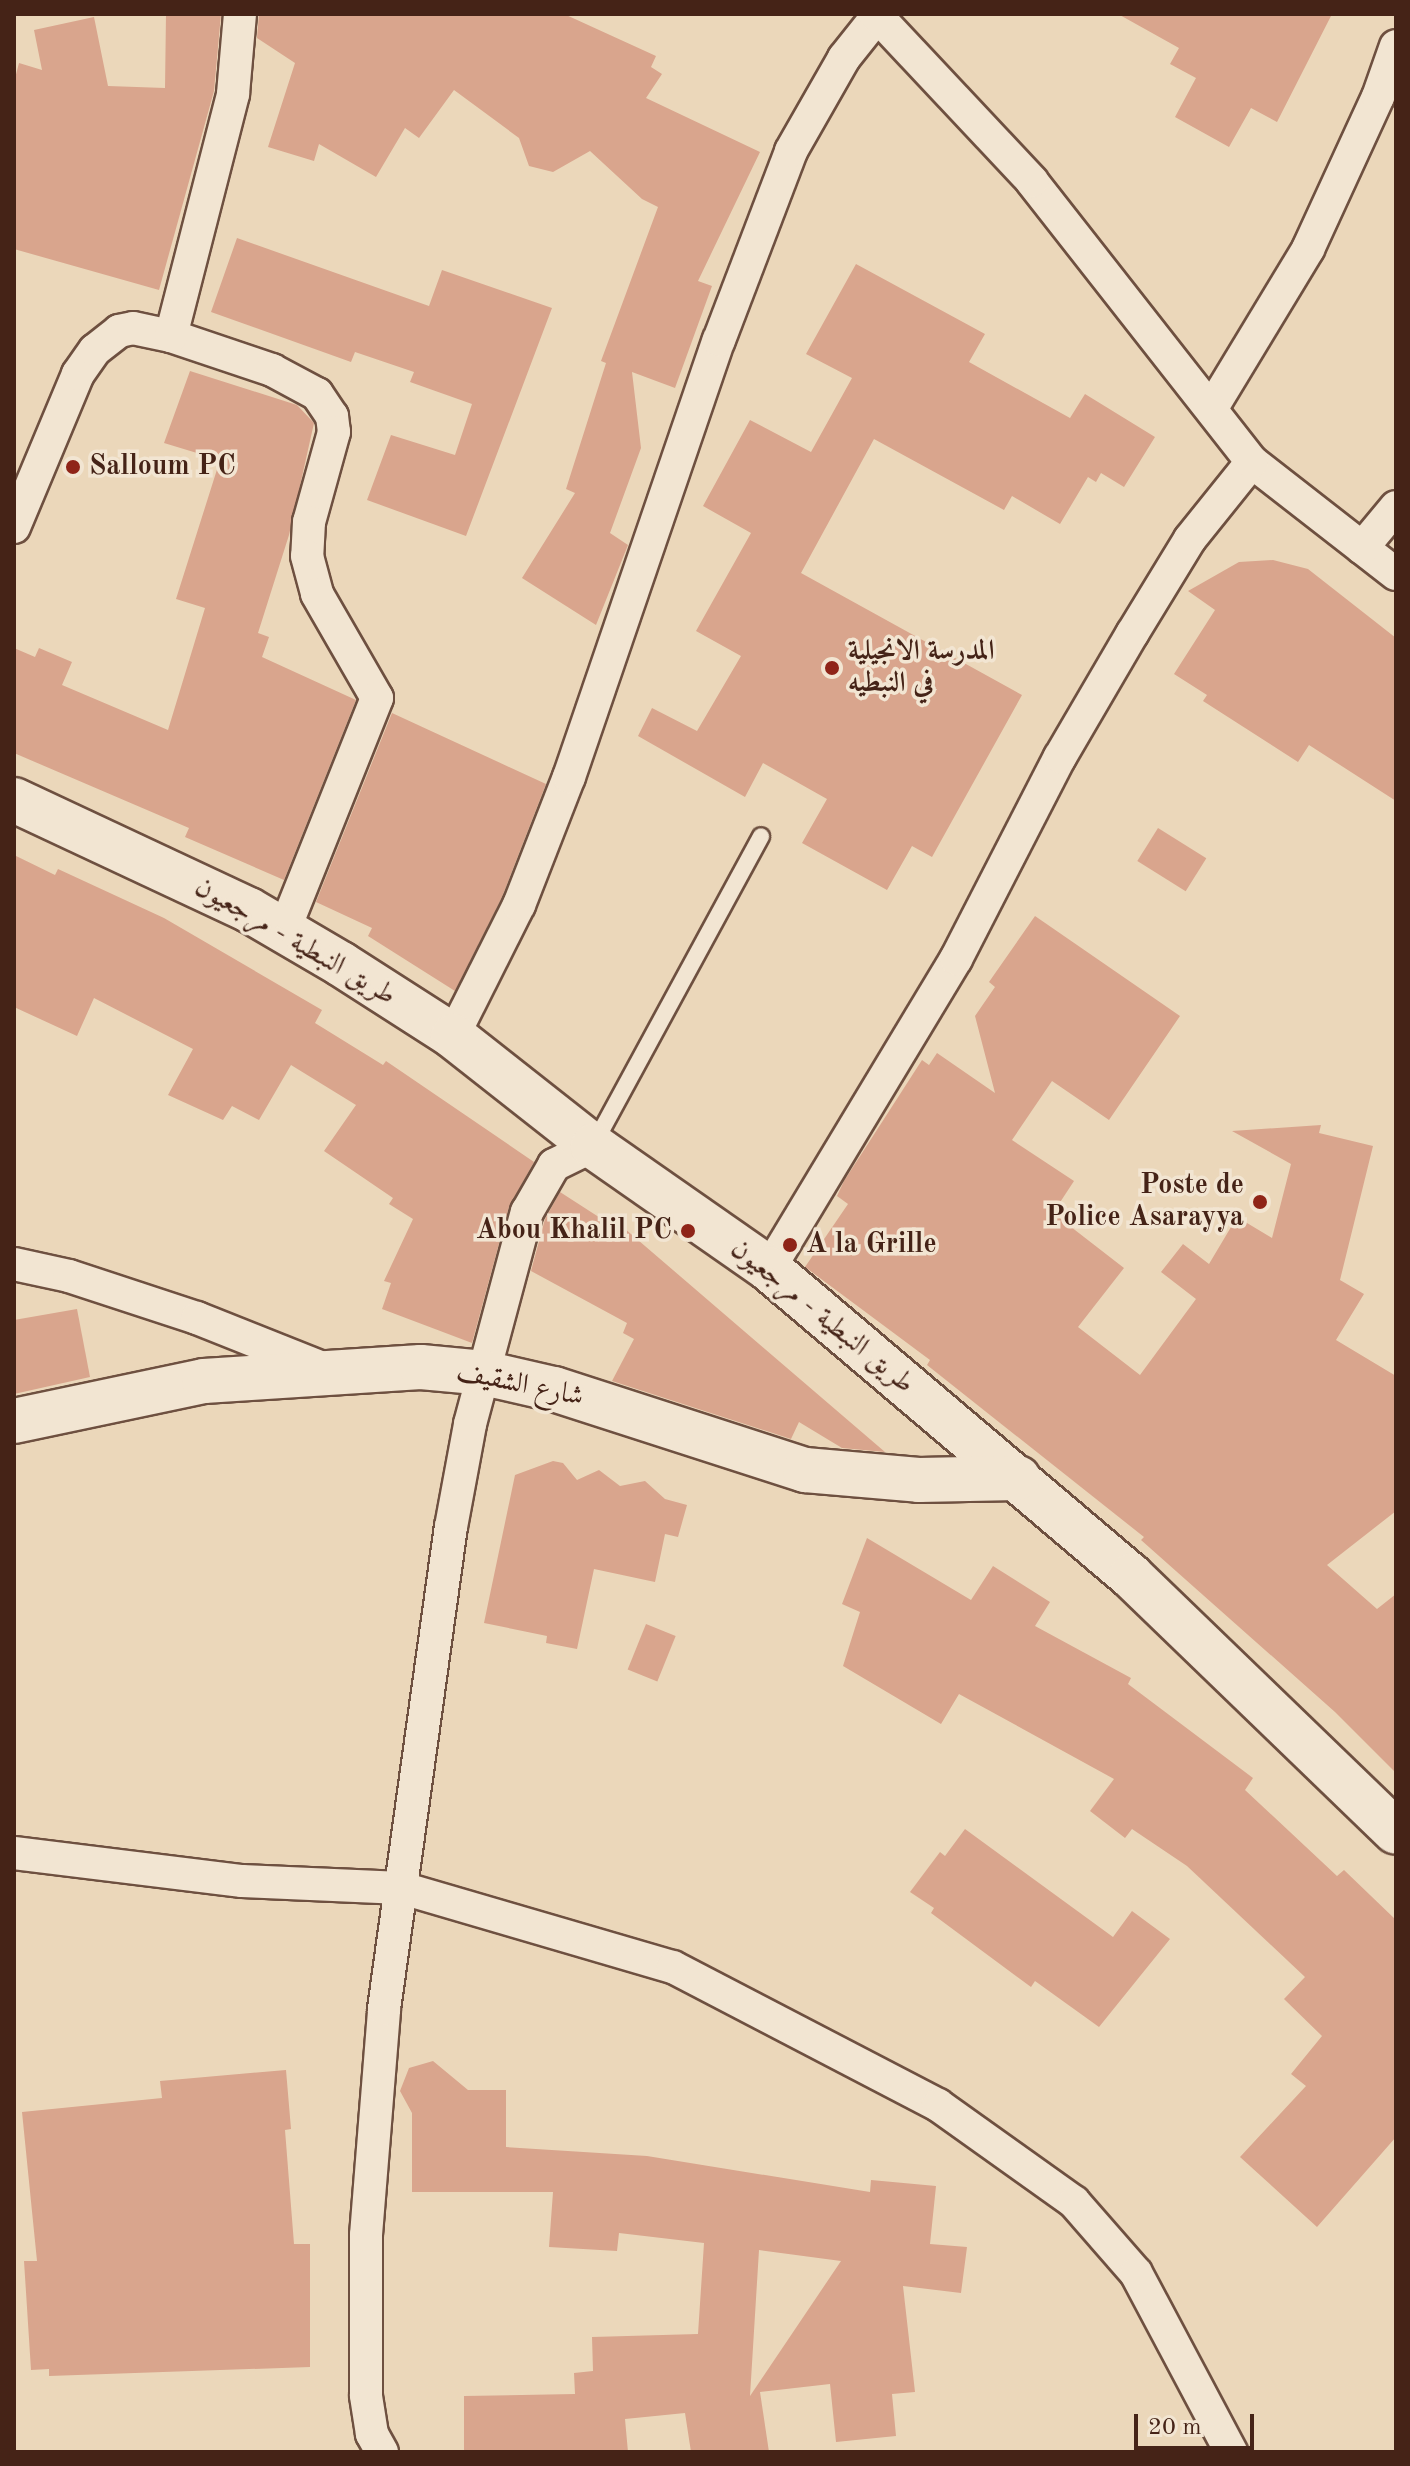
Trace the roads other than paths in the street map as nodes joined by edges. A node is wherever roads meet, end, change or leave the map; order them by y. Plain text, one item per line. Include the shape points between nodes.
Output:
1 (240, 14) edge
2 (877, 15) edge
3 (1396, 46) edge
4 (171, 336) junction
5 (1213, 406) junction
6 (1252, 462) junction
7 (1396, 507) edge
8 (14, 527) edge
9 (1362, 548) junction
10 (1396, 574) edge
11 (14, 800) edge
12 (761, 836) dead end
13 (284, 931) junction
14 (453, 1036) junction
15 (593, 1146) junction
16 (14, 1264) edge
17 (769, 1269) junction
18 (330, 1371) junction
19 (484, 1373) junction
20 (14, 1421) edge
21 (1018, 1478) junction
22 (1395, 1830) edge
23 (14, 1853) edge
24 (402, 1888) junction
25 (382, 2452) edge
26 (1231, 2452) edge

1 - 4 street via 233,94
2 - 5 street via 1032,181
2 - 14 street via 844,58 791,151 719,340 569,777 519,905
3 - 5 street via 1308,249
4 - 8 street via 133,328 112,335 95,350 78,374
4 - 13 street via 272,370 317,394 332,416 334,432 309,522 307,556 317,594 377,698
5 - 6 street
6 - 9 street
6 - 17 street via 1190,539 1132,634 1060,757 956,959
7 - 9 street
9 - 10 street
11 - 13 main road, طريق النبطية - مرجعيون
12 - 15 lane
13 - 14 main road, طريق النبطية - مرجعيون
14 - 15 main road, طريق النبطية - مرجعيون
15 - 17 main road, طريق النبطية - مرجعيون
15 - 19 street via 554,1165 527,1212
16 - 18 street via 69,1276 197,1318
17 - 21 main road, طريق النبطية - مرجعيون
18 - 19 main road, شارع الشقيف via 376,1366
18 - 20 main road, شارع الشقيف via 204,1381
19 - 21 main road, شارع الشقيف via 648,1417 805,1470 919,1480
19 - 24 street via 446,1557
21 - 22 main road, طريق النبطية - مرجعيون via 1131,1576
23 - 24 street via 242,1881
24 - 25 street via 384,2009 366,2235 366,2395 372,2434
24 - 26 street via 673,1967 938,2105 1074,2202 1136,2273

